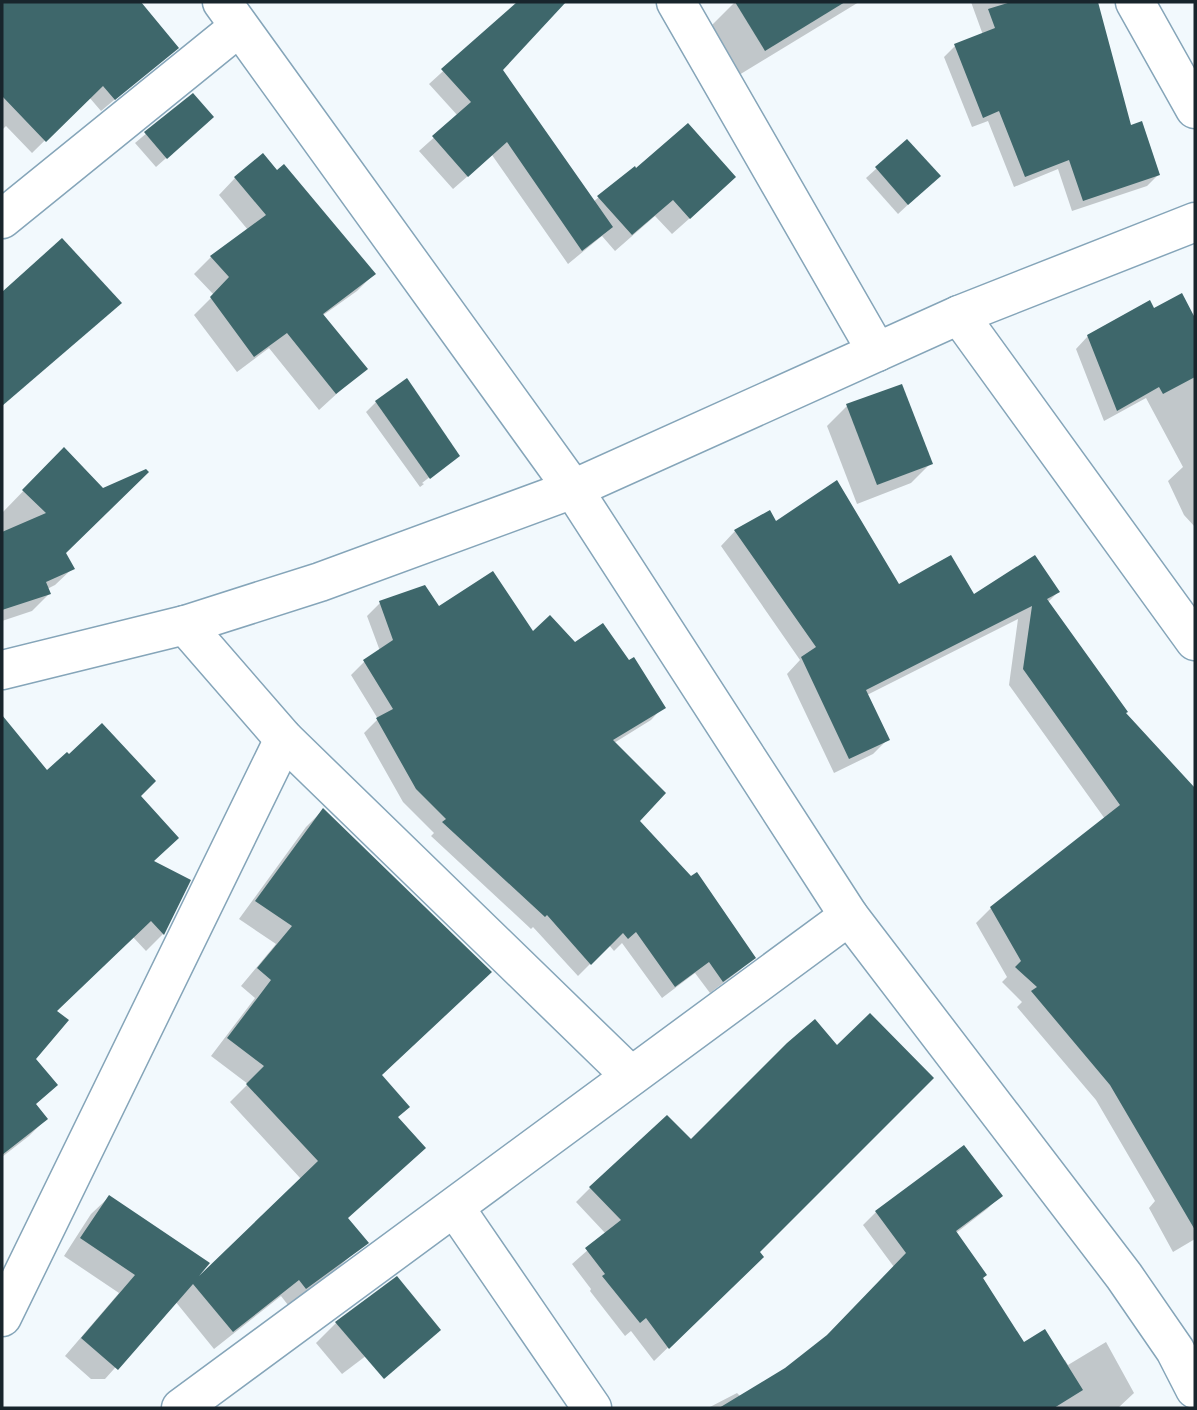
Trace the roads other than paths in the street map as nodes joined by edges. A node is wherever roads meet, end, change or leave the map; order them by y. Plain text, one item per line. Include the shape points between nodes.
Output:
1 (676, 2) edge
2 (1135, 2) edge
3 (231, 14) edge
4 (1195, 109) edge
5 (2, 219) edge
6 (1195, 222) edge
7 (959, 315) junction
8 (877, 352) junction
9 (573, 489) junction
10 (185, 625) junction
11 (1195, 641) edge
12 (2, 670) edge
13 (284, 738) junction
14 (849, 916) junction
15 (631, 1076) junction
16 (455, 1208) junction
17 (2, 1317) edge
18 (1195, 1389) edge
19 (181, 1408) edge
20 (592, 1408) edge

1 - 8 street
2 - 4 street
3 - 5 street
3 - 9 street
6 - 7 street
7 - 8 street
7 - 11 street
8 - 9 street
9 - 10 street via 320,582
9 - 14 street
10 - 12 street
10 - 13 street
13 - 15 street
13 - 17 street
14 - 15 street
14 - 18 street via 1124,1276 1175,1350
15 - 16 street
16 - 19 street
16 - 20 street

